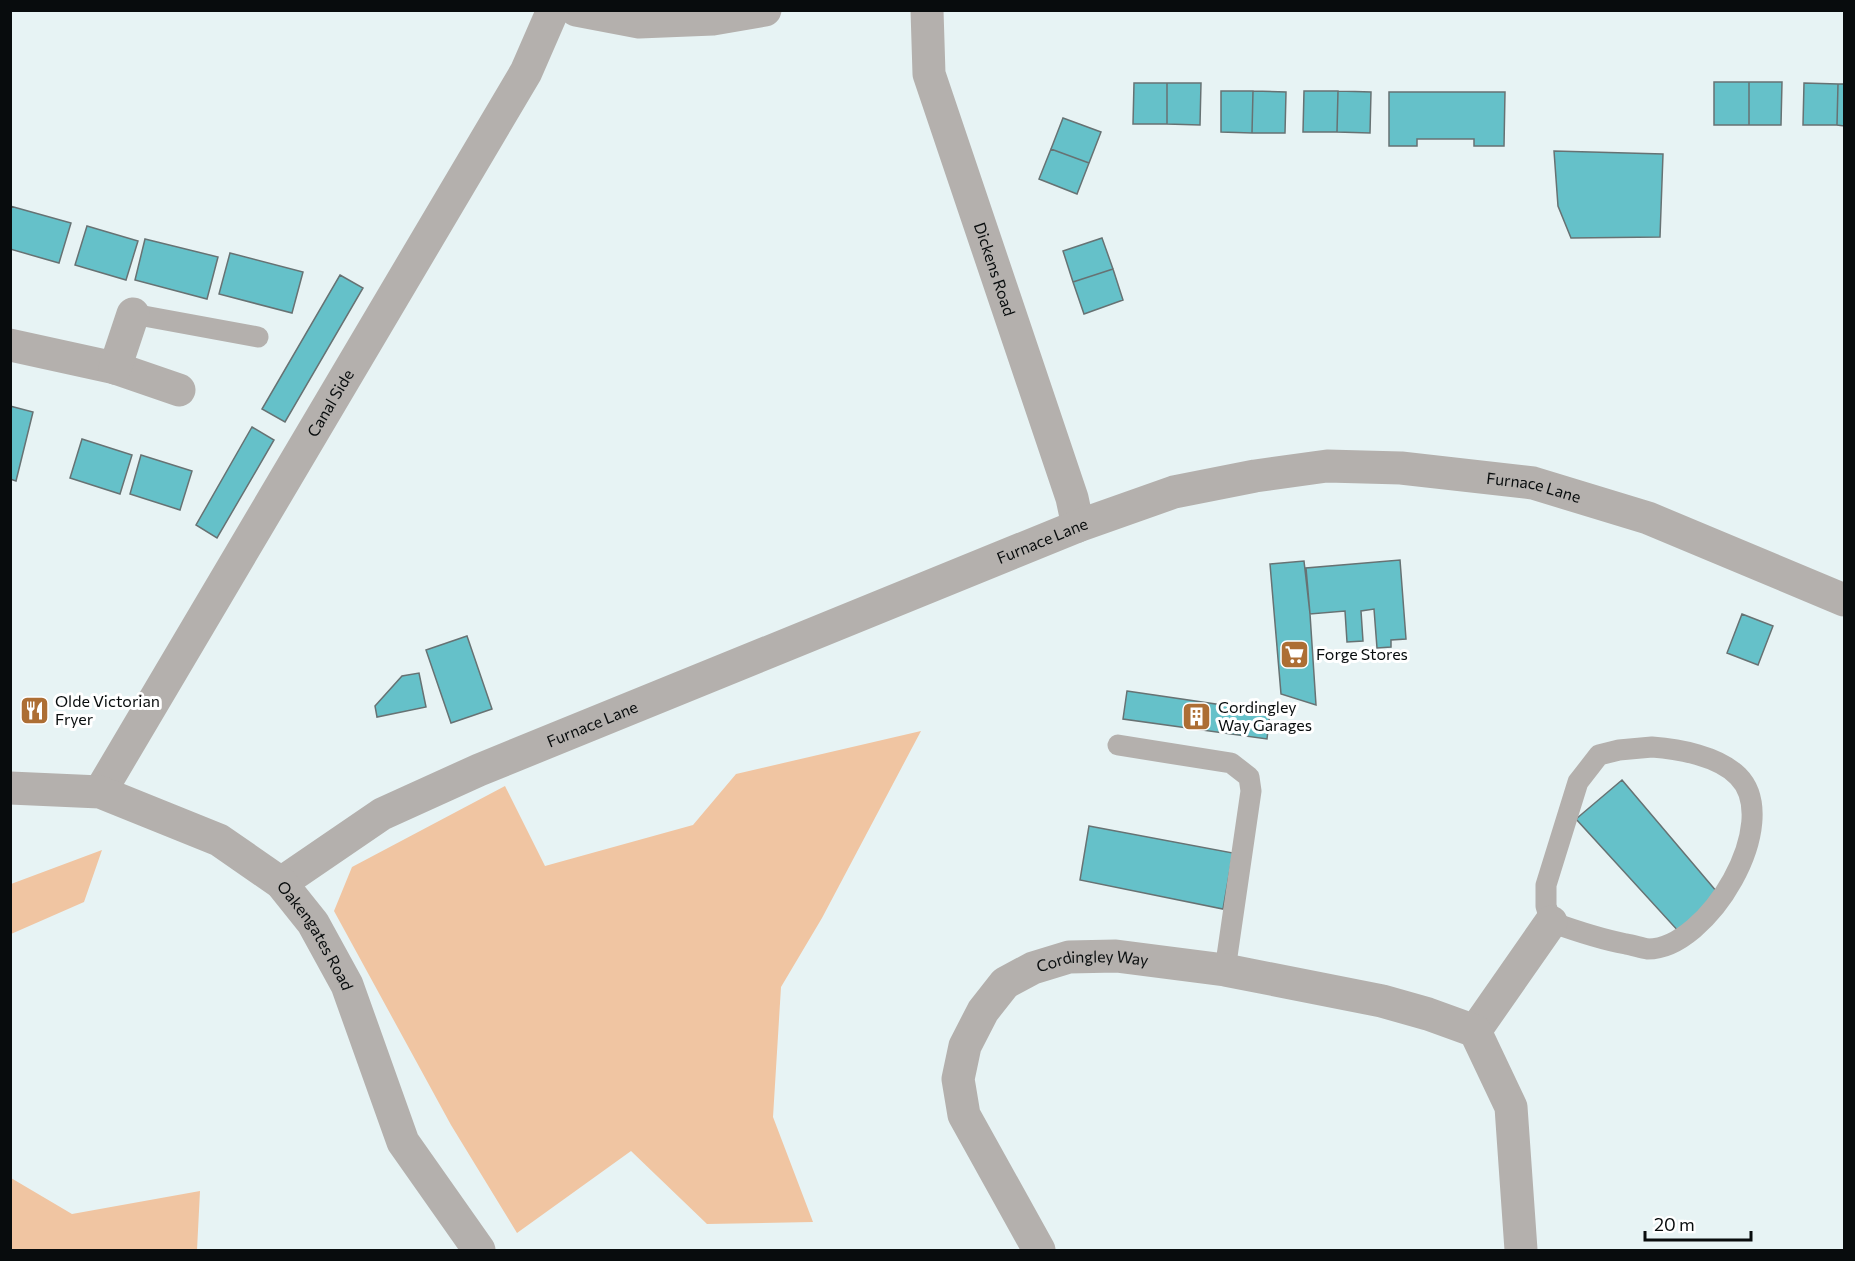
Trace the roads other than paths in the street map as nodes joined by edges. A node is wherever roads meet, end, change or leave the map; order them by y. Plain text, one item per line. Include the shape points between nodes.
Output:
1 (553, 10) edge
2 (576, 10) edge
3 (765, 10) edge
4 (927, 10) edge
5 (134, 314) joint
6 (258, 337) dead end
7 (10, 345) edge
8 (115, 368) junction
9 (179, 390) dead end
10 (1078, 526) junction
11 (1845, 600) edge
12 (1118, 745) dead end
13 (10, 788) edge
14 (100, 792) junction
15 (281, 883) junction
16 (1551, 922) junction
17 (1225, 970) junction
18 (1475, 1031) junction
19 (479, 1251) edge
20 (1039, 1251) edge
21 (1521, 1251) edge

1 - 14 street, Canal Side via 526,72
2 - 3 street via 639,22 713,19
4 - 10 street, Dickens Road via 929,74 1072,498
5 - 6 lane
5 - 8 street
7 - 8 street
8 - 9 street
10 - 11 street, Furnace Lane via 1174,492 1256,476 1327,466 1401,468 1544,486 1648,518
10 - 15 street, Furnace Lane via 479,770 382,814
12 - 17 lane via 1231,763 1249,777 1251,791
13 - 14 street, Oakengates Road
14 - 15 street, Oakengates Road via 219,840
15 - 19 street, Oakengates Road via 313,923 347,985 403,1142
16 - 16 lane via 1595,938 1648,949 1669,945 1692,931 1713,910 1738,872 1749,842 1752,813 1748,790 1739,777 1727,767 1671,748 1619,750 1599,755 1578,782 1561,832 1546,885
16 - 18 street
17 - 18 street, Cordingley Way via 1382,1001
17 - 20 street, Cordingley Way via 1116,956 1069,957 1033,968 1005,983 983,1011 965,1046 958,1079 964,1115
18 - 21 street via 1511,1107

